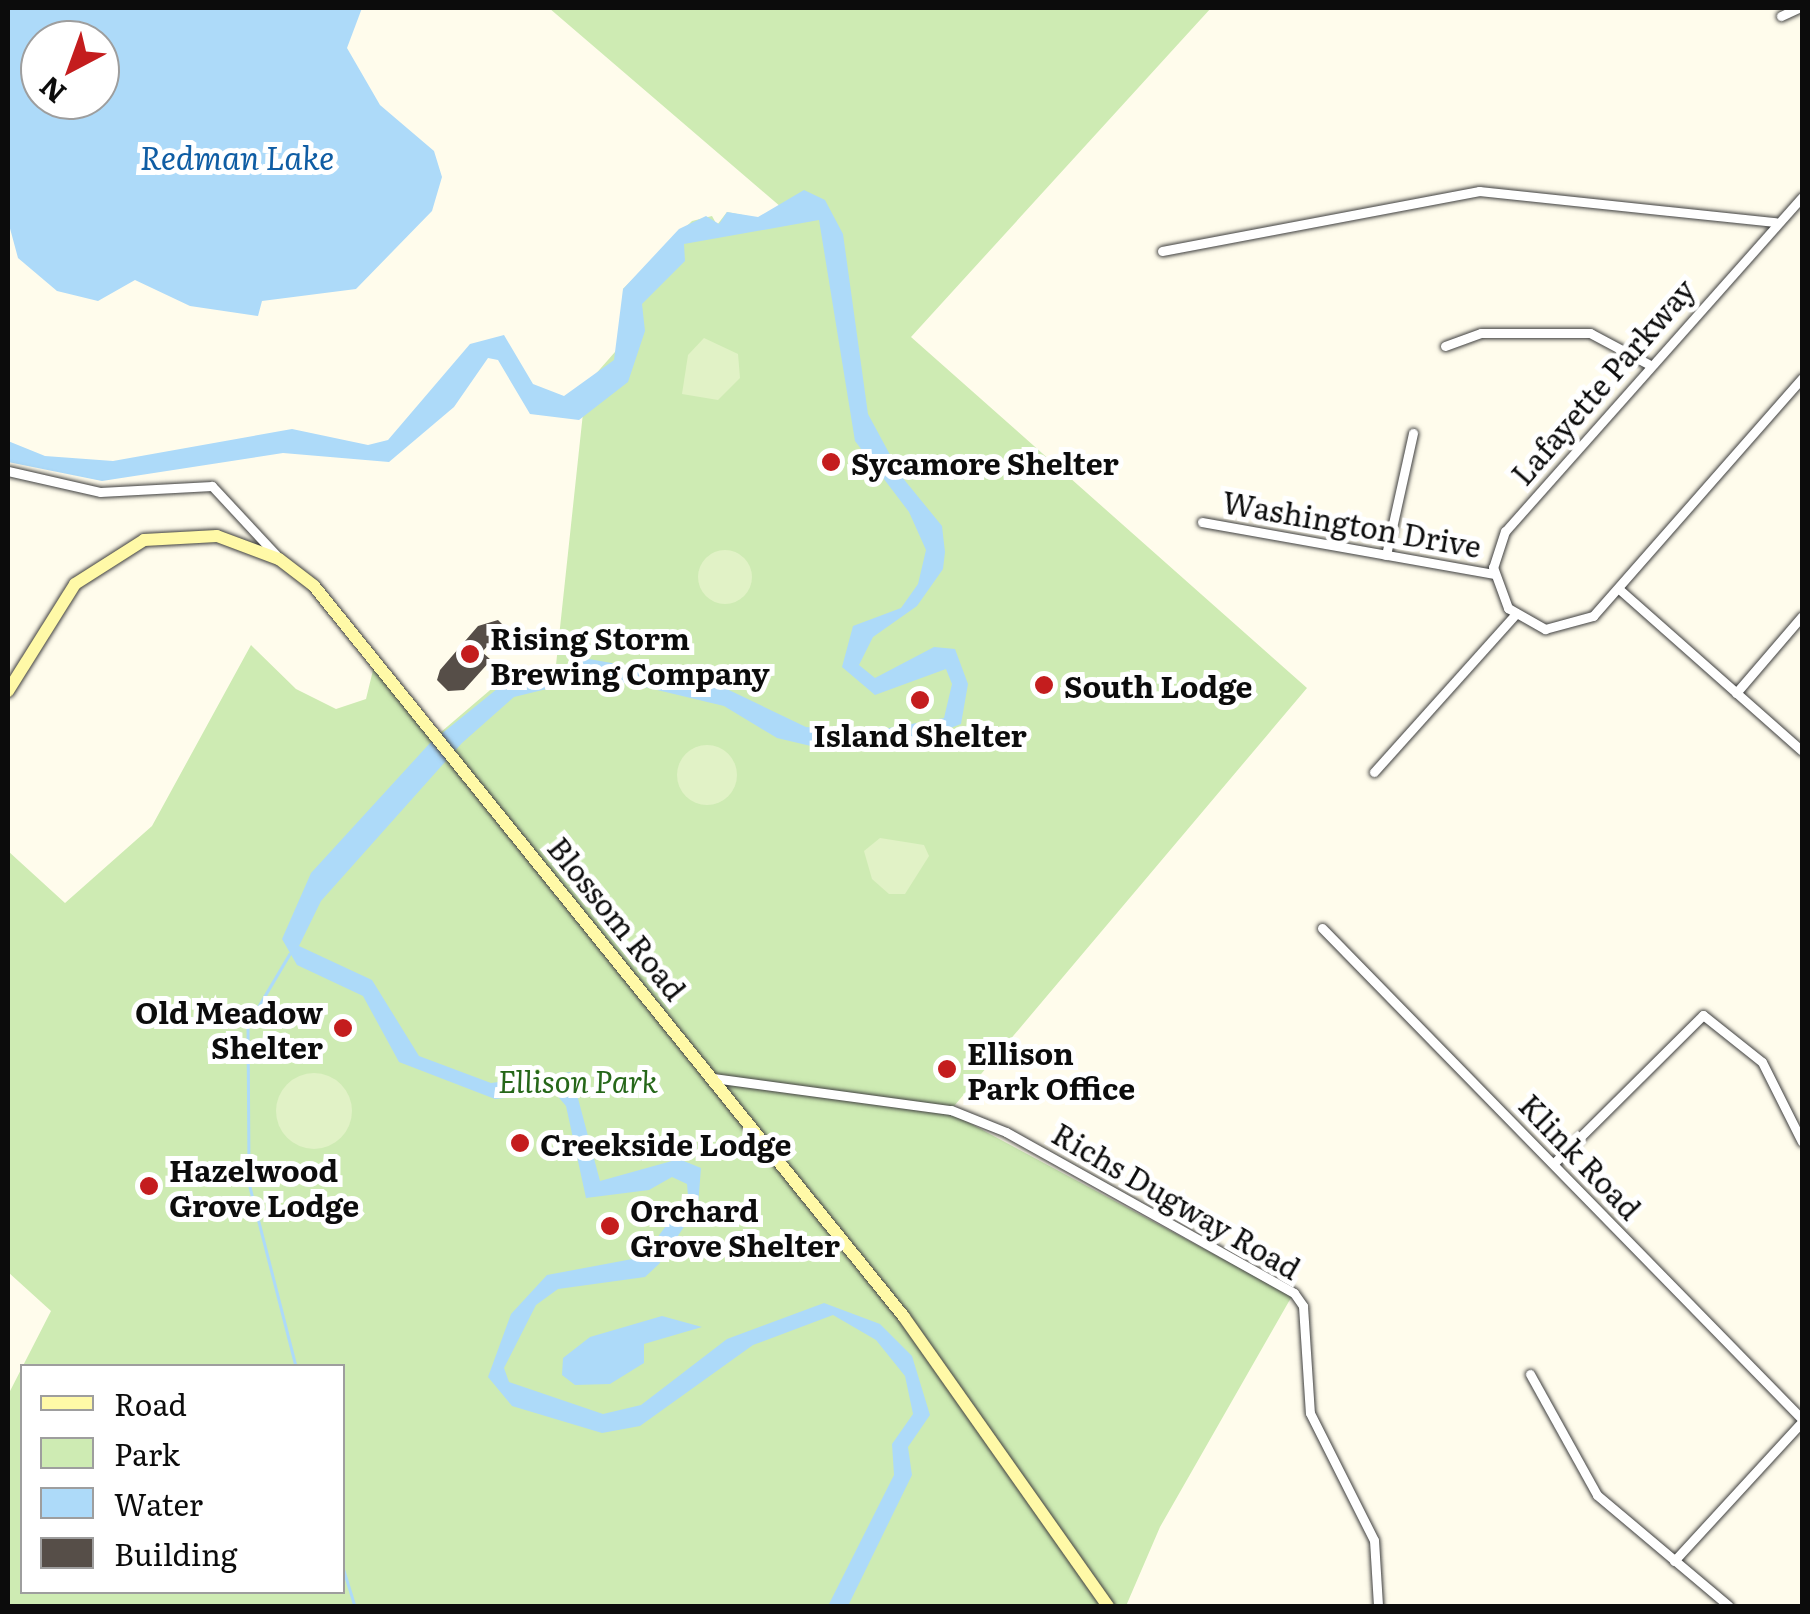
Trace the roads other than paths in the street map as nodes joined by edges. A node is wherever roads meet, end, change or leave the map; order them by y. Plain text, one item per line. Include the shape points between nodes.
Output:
1 (1798, 8) edge
2 (1782, 16) dead end
3 (1802, 197) edge
4 (1775, 222) junction
5 (1162, 251) dead end
6 (1445, 346) dead end
7 (1648, 364) junction
8 (1802, 378) edge
9 (1413, 432) dead end
10 (8, 471) edge
11 (1202, 522) dead end
12 (1386, 555) junction
13 (280, 560) junction
14 (1494, 574) junction
15 (1618, 589) junction
16 (1515, 616) junction
17 (1802, 616) edge
18 (8, 691) edge
19 (1736, 693) junction
20 (1802, 751) edge
21 (1374, 772) dead end
22 (1322, 928) dead end
23 (713, 1078) junction
24 (1802, 1142) edge
25 (1554, 1164) junction
26 (1530, 1374) dead end
27 (1802, 1420) edge
28 (1674, 1561) junction
29 (1108, 1606) edge
30 (1378, 1606) edge
31 (1729, 1606) edge

1 - 2 street
3 - 4 street, Lafayette Parkway
4 - 5 street via 1480,191
4 - 7 street, Lafayette Parkway
6 - 7 street via 1481,333 1590,333
7 - 14 street, Lafayette Parkway via 1505,531
8 - 15 street
9 - 12 street
10 - 13 street via 100,492 212,486
11 - 12 street, Washington Drive
12 - 14 street, Washington Drive
13 - 18 street, Blossom Road via 217,536 164,535 125,547 75,584
13 - 23 street, Blossom Road via 339,610
14 - 16 street
15 - 16 street via 1567,629 1545,630
15 - 19 street
16 - 21 street
17 - 19 street
19 - 20 street
22 - 25 street, Klink Road
23 - 29 street, Blossom Road via 904,1317
23 - 30 street, Richs Dugway Road via 951,1110 1006,1132 1294,1292 1303,1306 1310,1413 1374,1540
24 - 25 street via 1762,1062 1703,1015
25 - 27 street, Klink Road
26 - 28 street via 1589,1486
27 - 28 street
28 - 31 street

